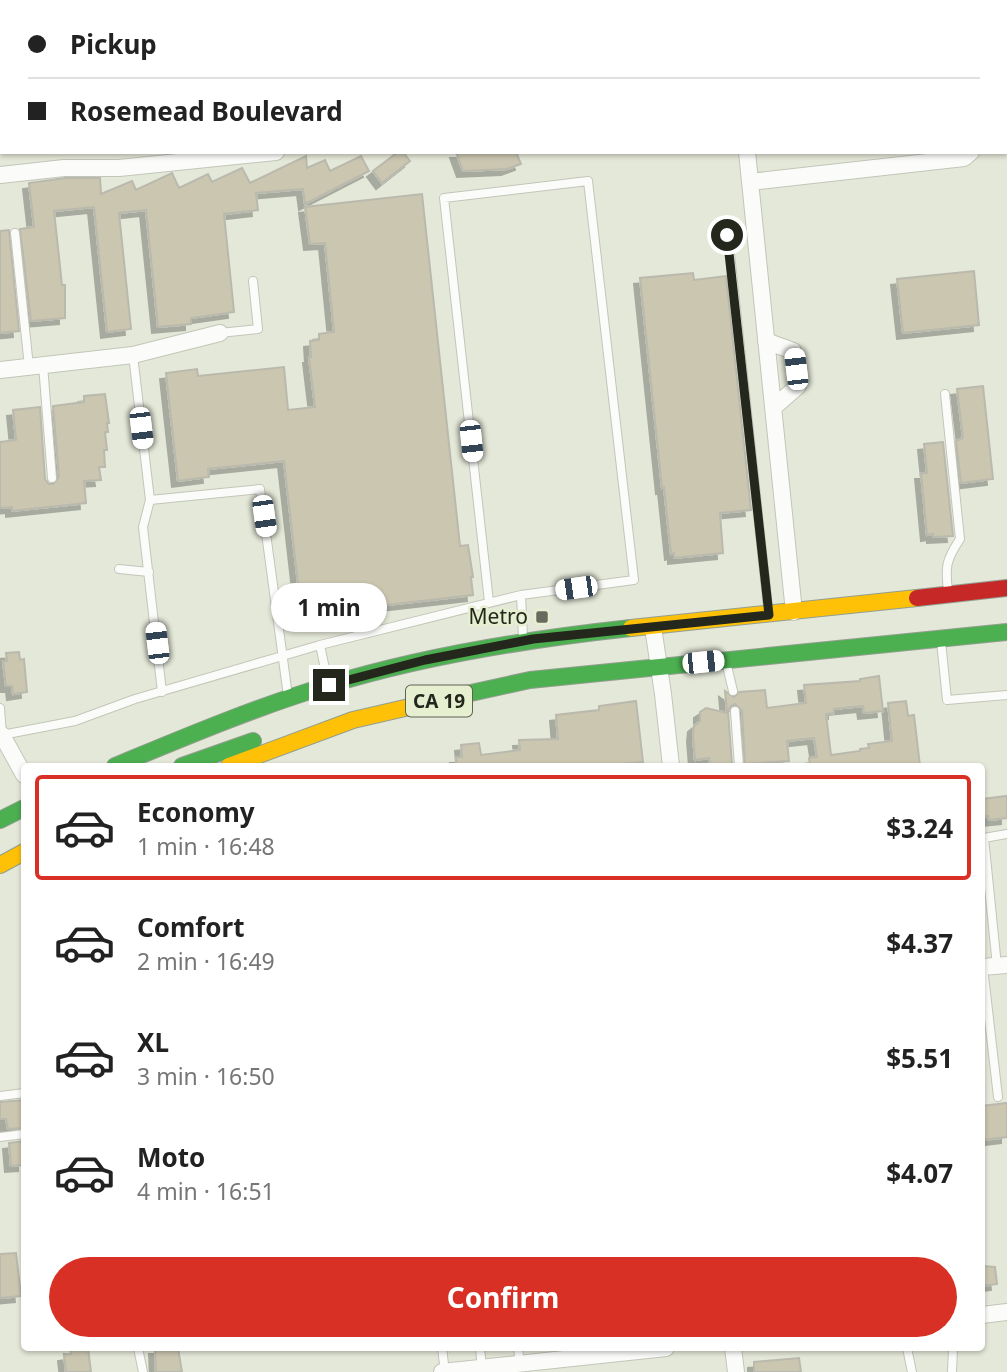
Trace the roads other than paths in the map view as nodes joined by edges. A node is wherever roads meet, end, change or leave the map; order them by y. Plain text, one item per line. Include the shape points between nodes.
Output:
1 (256, 154) edge
2 (747, 154) edge
3 (969, 154) edge
4 (0, 175) edge
5 (750, 181) junction
6 (15, 233) dead end
7 (727, 235) dead end
8 (253, 282) dead end
9 (219, 334) joint
10 (766, 341) junction
11 (133, 355) junction
12 (36, 366) junction
13 (0, 370) edge
14 (945, 394) dead end
15 (773, 408) junction
16 (52, 478) dead end
17 (150, 500) junction
18 (119, 569) dead end
19 (149, 572) junction
20 (1007, 588) edge
21 (948, 594) junction
22 (521, 595) junction
23 (489, 603) junction
24 (794, 612) junction
25 (769, 615) junction
26 (653, 627) junction
27 (1007, 632) edge
28 (941, 638) junction
29 (523, 641) junction
30 (320, 645) junction
31 (282, 655) junction
32 (726, 659) junction
33 (657, 666) junction
34 (329, 685) junction
35 (733, 691) dead end
36 (163, 692) junction
37 (1007, 695) edge
38 (288, 699) junction
39 (0, 708) edge
40 (734, 710) dead end
41 (1, 735) edge
42 (311, 736) junction
43 (122, 763) edge
44 (189, 763) edge
45 (237, 763) edge
46 (671, 763) edge
47 (739, 763) edge
48 (21, 770) edge
49 (21, 810) edge
50 (0, 820) edge
51 (1007, 834) edge
52 (985, 838) edge
53 (21, 842) edge
54 (0, 852) edge
55 (21, 854) edge
56 (985, 854) edge
57 (0, 864) edge
58 (992, 966) edge
59 (21, 1093) edge
60 (0, 1096) edge
61 (998, 1097) dead end
62 (21, 1134) edge
63 (0, 1137) edge
64 (1007, 1312) edge
65 (985, 1315) edge
66 (139, 1351) edge
67 (442, 1351) edge
68 (480, 1351) edge
69 (613, 1351) edge
70 (733, 1351) edge
71 (908, 1351) edge
72 (953, 1351) edge
73 (578, 1353) edge
74 (519, 1356) edge
75 (482, 1368) junction
76 (144, 1372) edge
77 (444, 1372) edge
78 (736, 1372) edge
79 (912, 1372) edge
80 (952, 1372) edge

1 - 4 street
2 - 5 street
3 - 5 street
5 - 10 street
6 - 12 lane
7 - 25 lane
8 - 9 lane via 258,329
9 - 11 street
10 - 15 street
10 - 15 street via 793,352 798,386
11 - 12 street
11 - 17 lane
12 - 13 street
12 - 16 lane
14 - 21 lane via 960,539 945,569
15 - 24 street
17 - 19 lane via 144,527
17 - 31 lane via 260,489
18 - 19 lane
19 - 36 lane
20 - 21 main road, CA 19
21 - 24 main road, CA 19
22 - 23 lane
22 - 23 lane via 634,580 588,181 444,198
22 - 29 lane
23 - 30 lane
24 - 25 main road, CA 19
25 - 26 main road, CA 19
26 - 29 main road, CA 19
26 - 33 street
27 - 28 main road, CA 19
28 - 32 main road, CA 19
28 - 37 lane via 947,700
29 - 34 main road, CA 19
30 - 31 lane
30 - 34 lane
31 - 36 lane
31 - 38 lane
32 - 33 main road, CA 19
32 - 35 lane
33 - 42 main road, CA 19 via 530,680 353,720
33 - 46 street
34 - 38 main road, CA 19
36 - 41 lane via 75,721
38 - 43 main road, CA 19
39 - 41 lane
40 - 47 lane
41 - 48 street
42 - 44 main road via 269,736
42 - 45 main road, CA 19
49 - 50 main road
51 - 52 lane
53 - 54 main road
55 - 57 main road
56 - 58 lane
58 - 61 lane
59 - 60 lane
62 - 63 lane
64 - 65 street
66 - 76 lane
67 - 77 lane
68 - 75 lane
69 - 73 street
70 - 78 street
71 - 79 lane
72 - 80 lane
73 - 74 street
74 - 75 street
75 - 77 street

